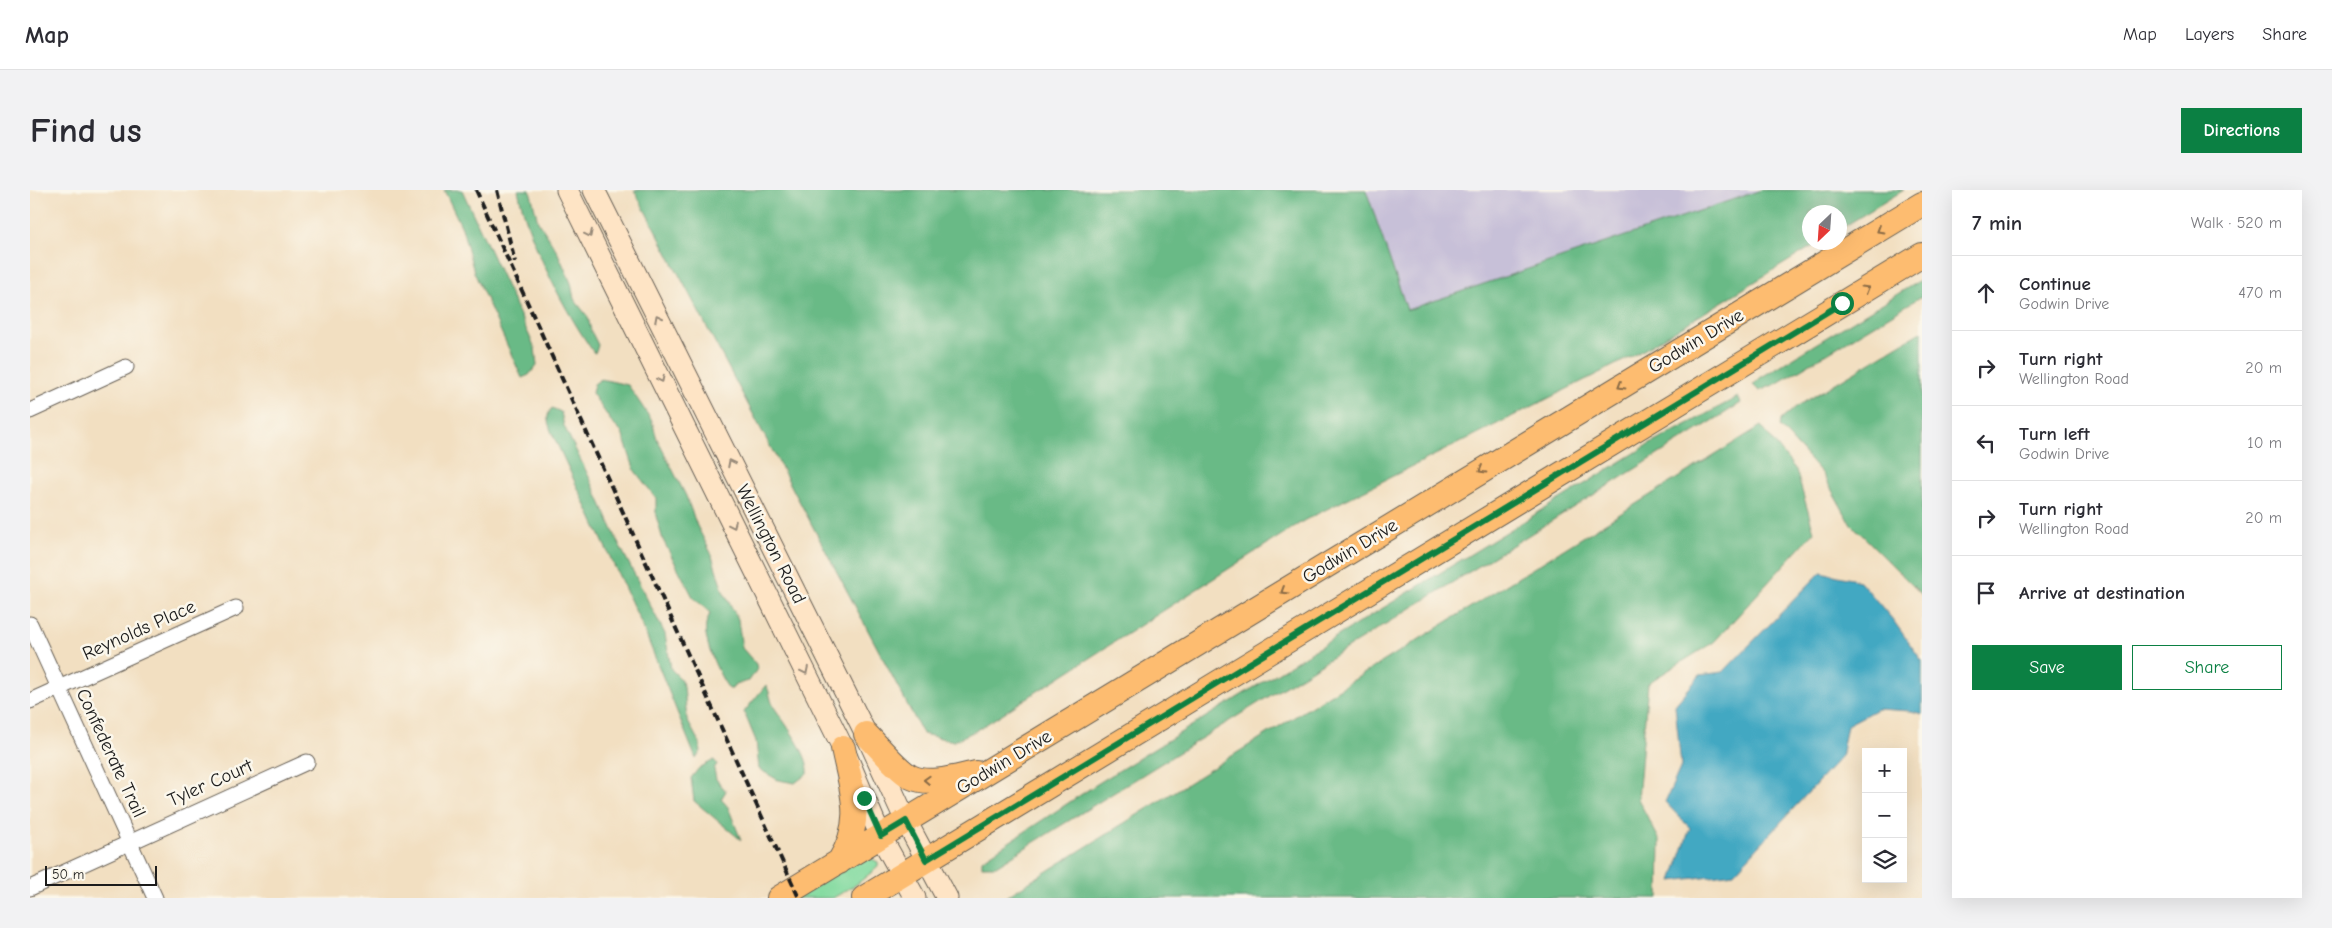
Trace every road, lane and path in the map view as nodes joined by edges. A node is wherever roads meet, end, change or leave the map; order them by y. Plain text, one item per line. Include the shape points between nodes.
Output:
1 (567, 190) edge
2 (594, 190) edge
3 (1922, 204) edge
4 (1922, 255) edge
5 (126, 367) dead end
6 (30, 411) edge
7 (236, 608) dead end
8 (30, 624) edge
9 (59, 688) junction
10 (30, 701) edge
11 (866, 734) junction
12 (843, 748) junction
13 (307, 762) dead end
14 (992, 769) junction
15 (906, 821) junction
16 (881, 836) junction
17 (129, 842) junction
18 (926, 860) junction
19 (839, 862) junction
20 (902, 875) junction
21 (30, 888) edge
22 (155, 898) edge
23 (779, 898) edge
24 (864, 898) edge
25 (915, 898) edge
26 (947, 898) edge

1 -> 12 main road, Wellington Road
11 -> 2 main road, Wellington Road
3 -> 14 main road, Godwin Drive
18 -> 4 main road
5 - 6 street
7 - 9 street, Reynolds Place
8 - 9 street, Confederate Trail
9 - 10 street, Reynolds Place
9 - 17 street, Confederate Trail
14 -> 11 main road via 922,780 909,776
11 - 15 main road, Wellington Road
12 - 16 main road, Wellington Road
12 - 19 main road via 856,813 854,833
13 - 17 street, Tyler Court
14 - 15 main road, Godwin Drive
15 - 16 main road, Godwin Drive
15 - 18 main road, Wellington Road
16 - 19 main road, Godwin Drive
16 - 20 main road, Wellington Road
17 - 21 street, Tyler Court
17 - 22 street, Confederate Trail
18 - 20 main road
18 - 26 main road, Wellington Road
19 - 23 main road, Godwin Drive
20 - 24 main road
20 - 25 main road, Wellington Road

